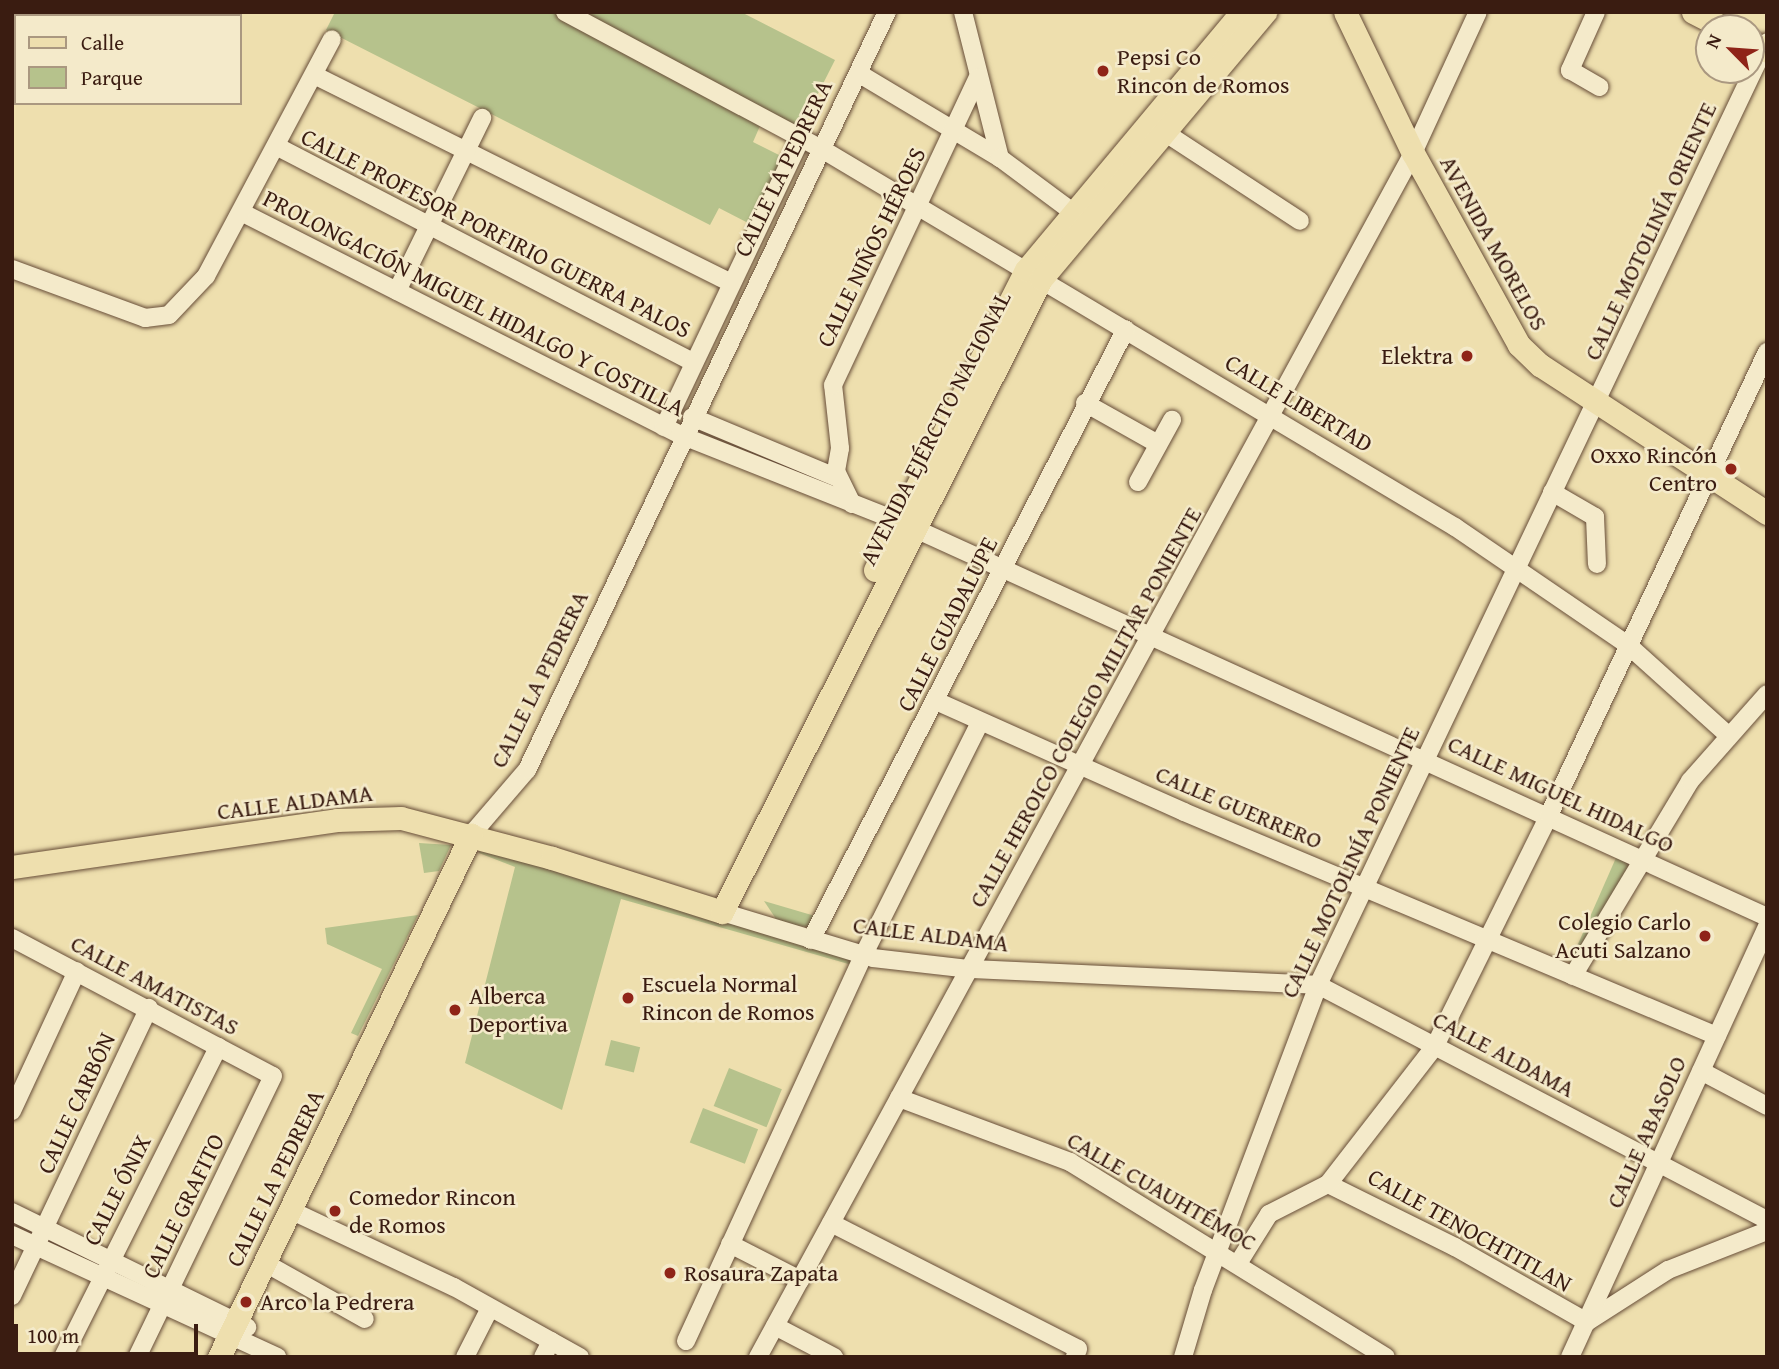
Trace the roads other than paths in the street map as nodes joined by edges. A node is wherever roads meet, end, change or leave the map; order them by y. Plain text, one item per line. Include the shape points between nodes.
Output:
1 (565, 12) edge
2 (887, 12) edge
3 (963, 12) edge
4 (1265, 12) edge
5 (1345, 12) edge
6 (1478, 12) edge
7 (1596, 12) edge
8 (1238, 26) edge
9 (332, 39) dead end
10 (858, 73) junction
11 (314, 75) junction
12 (978, 77) junction
13 (1744, 84) edge
14 (1600, 87) dead end
15 (482, 118) dead end
16 (1157, 127) junction
17 (955, 130) junction
18 (801, 138) junction
19 (276, 146) junction
20 (820, 148) junction
21 (466, 151) junction
22 (1413, 153) junction
23 (1000, 158) junction
24 (917, 205) junction
25 (243, 213) junction
26 (1074, 213) junction
27 (1300, 221) dead end
28 (428, 226) junction
29 (12, 269) edge
30 (1033, 274) junction
31 (731, 283) junction
32 (397, 291) junction
33 (1126, 329) junction
34 (1767, 352) edge
35 (693, 362) junction
36 (1595, 402) junction
37 (1085, 404) junction
38 (1273, 415) junction
39 (692, 418) junction
40 (1171, 420) dead end
41 (664, 427) junction
42 (683, 436) junction
43 (1158, 444) junction
44 (760, 446) junction
45 (748, 463) junction
46 (1709, 476) junction
47 (838, 478) junction
48 (1138, 482) dead end
49 (1552, 492) junction
50 (852, 504) junction
51 (1767, 513) edge
52 (906, 525) junction
53 (1597, 564) dead end
54 (1002, 569) junction
55 (1515, 569) junction
56 (1153, 635) junction
57 (1628, 645) junction
58 (1767, 694) edge
59 (936, 701) junction
60 (980, 722) junction
61 (1728, 735) junction
62 (1424, 758) junction
63 (1082, 764) junction
64 (1549, 815) junction
65 (477, 837) junction
66 (1642, 857) junction
67 (12, 867) edge
68 (1364, 887) junction
69 (717, 911) junction
70 (1767, 917) edge
71 (1767, 927) edge
72 (12, 938) edge
73 (1488, 939) junction
74 (811, 940) junction
75 (863, 957) junction
76 (970, 969) junction
77 (77, 971) junction
78 (1573, 976) junction
79 (1318, 985) junction
80 (149, 1008) junction
81 (1717, 1036) junction
82 (1435, 1046) junction
83 (218, 1047) junction
84 (1701, 1071) junction
85 (273, 1076) joint
86 (18, 1081) edge
87 (899, 1098) junction
88 (1767, 1106) edge
89 (12, 1111) edge
90 (1658, 1165) junction
91 (1328, 1184) junction
92 (12, 1212) edge
93 (295, 1212) junction
94 (1767, 1220) edge
95 (831, 1223) junction
96 (44, 1229) junction
97 (1767, 1231) edge
98 (12, 1235) edge
99 (730, 1244) junction
100 (36, 1247) junction
101 (1218, 1252) junction
102 (1238, 1262) junction
103 (105, 1268) junction
104 (274, 1268) junction
105 (800, 1280) junction
106 (12, 1296) edge
107 (167, 1297) junction
108 (490, 1308) junction
109 (365, 1318) dead end
110 (1587, 1322) junction
111 (775, 1326) junction
112 (237, 1335) edge
113 (686, 1341) dead end
114 (547, 1349) edge
115 (62, 1357) edge
116 (137, 1357) edge
117 (219, 1357) edge
118 (277, 1357) edge
119 (465, 1357) edge
120 (580, 1357) edge
121 (758, 1357) edge
122 (834, 1357) edge
123 (1075, 1357) edge
124 (1183, 1357) edge
125 (1386, 1357) edge
126 (1570, 1357) edge

1 - 18 street, CALLE LIBERTAD
2 - 10 street, CALLE LA PEDRERA
3 - 12 street
4 - 8 main road, AVENIDA EJÉRCITO NACIONAL
5 - 22 main road, AVENIDA MORELOS
6 - 22 street, CALLE HEROICO COLEGIO MILITAR PONIENTE
7 - 14 street via 1570,70
8 - 16 main road, AVENIDA EJÉRCITO NACIONAL
9 - 11 street
10 - 17 street
10 - 20 street, CALLE LA PEDRERA
11 - 19 street
11 - 21 street
12 - 17 street, CALLE NIÑOS HÉROES
12 - 23 street
13 - 36 street, CALLE MOTOLINÍA ORIENTE
15 - 21 street
16 - 26 main road, AVENIDA EJÉRCITO NACIONAL
16 - 27 street
16 - 30 main road, AVENIDA EJÉRCITO NACIONAL
17 - 23 street
17 - 24 street, CALLE NIÑOS HÉROES
18 - 20 street, CALLE LIBERTAD
18 - 31 street
19 - 25 street
19 - 28 street, CALLE PROFESOR PORFIRIO GUERRA PALOS
20 - 24 street, CALLE LIBERTAD
20 - 39 street, CALLE LA PEDRERA
21 - 28 street
21 - 31 street
22 - 36 main road, AVENIDA MORELOS via 1519,345
22 - 38 street, CALLE HEROICO COLEGIO MILITAR PONIENTE
23 - 26 street
24 - 30 street, CALLE LIBERTAD
24 - 47 street, CALLE NIÑOS HÉROES via 833,385 840,448
25 - 29 street via 198,288 169,314 157,318 145,318
25 - 32 street, PROLONGACIÓN MIGUEL HIDALGO Y COSTILLA
26 - 30 main road, AVENIDA EJÉRCITO NACIONAL
28 - 32 street
28 - 35 street, CALLE PROFESOR PORFIRIO GUERRA PALOS
30 - 33 street, CALLE LIBERTAD
30 - 52 main road, AVENIDA EJÉRCITO NACIONAL
31 - 35 street
32 - 41 street, PROLONGACIÓN MIGUEL HIDALGO Y COSTILLA
33 - 37 street, CALLE GUADALUPE
33 - 38 street, CALLE LIBERTAD
34 - 46 street
35 - 41 street
36 - 46 main road, AVENIDA MORELOS
36 - 49 street, CALLE MOTOLINÍA PONIENTE
37 - 43 street
37 - 54 street, CALLE GUADALUPE
38 - 55 street, CALLE LIBERTAD
38 - 56 street, CALLE HEROICO COLEGIO MILITAR PONIENTE
39 - 42 street, CALLE LA PEDRERA
39 - 44 street
40 - 43 street
41 - 42 street, PROLONGACIÓN MIGUEL HIDALGO Y COSTILLA
42 - 45 street
42 - 65 street, CALLE LA PEDRERA via 527,770
43 - 48 street
44 - 45 street
44 - 47 street
45 - 50 street
46 - 51 main road, AVENIDA MORELOS
46 - 57 street
47 - 50 street
49 - 53 street via 1595,517
49 - 55 street, CALLE MOTOLINÍA PONIENTE
50 - 52 street
52 - 54 street, CALLE MIGUEL HIDALGO
52 - 69 main road, AVENIDA EJÉRCITO NACIONAL
54 - 56 street, CALLE MIGUEL HIDALGO
54 - 59 street, CALLE GUADALUPE
55 - 57 street, CALLE LIBERTAD
55 - 62 street, CALLE MOTOLINÍA PONIENTE
56 - 62 street, CALLE MIGUEL HIDALGO
56 - 63 street, CALLE HEROICO COLEGIO MILITAR PONIENTE
57 - 61 street, CALLE LIBERTAD
57 - 64 street
58 - 61 street
59 - 60 street, CALLE GUERRERO
59 - 74 street, CALLE GUADALUPE
60 - 63 street, CALLE GUERRERO
60 - 75 street
61 - 66 street via 1690,781
62 - 64 street, CALLE MIGUEL HIDALGO
62 - 68 street, CALLE MOTOLINÍA PONIENTE
63 - 68 street, CALLE GUERRERO
63 - 76 street, CALLE HEROICO COLEGIO MILITAR PONIENTE
64 - 66 street, CALLE MIGUEL HIDALGO
64 - 73 street
65 - 67 main road, CALLE ALDAMA via 426,822 359,818
65 - 69 main road, CALLE ALDAMA
65 - 93 main road, CALLE LA PEDRERA
66 - 70 street, CALLE MIGUEL HIDALGO
66 - 78 street
68 - 73 street, CALLE GUERRERO
68 - 79 street, CALLE MOTOLINÍA PONIENTE
69 - 74 street, CALLE ALDAMA
71 - 81 street, CALLE ABASOLO
72 - 77 street, CALLE AMATISTAS
73 - 78 street, CALLE GUERRERO
73 - 82 street
74 - 75 street, CALLE ALDAMA
75 - 76 street, CALLE ALDAMA
75 - 99 street
76 - 79 street, CALLE ALDAMA
76 - 87 street, CALLE HEROICO COLEGIO MILITAR PONIENTE
77 - 80 street, CALLE AMATISTAS
77 - 86 street
78 - 81 street, CALLE GUERRERO
79 - 82 street, CALLE ALDAMA
79 - 101 street, CALLE MOTOLINÍA PONIENTE
80 - 83 street, CALLE AMATISTAS
80 - 96 street, CALLE CARBÓN
81 - 84 street, CALLE ABASOLO
82 - 90 street, CALLE ALDAMA
82 - 91 street
83 - 85 street, CALLE AMATISTAS
83 - 103 street, CALLE ÓNIX
84 - 88 street
84 - 90 street, CALLE ABASOLO
85 - 107 street, CALLE GRAFITO
86 - 89 street
87 - 95 street, CALLE HEROICO COLEGIO MILITAR PONIENTE
87 - 101 street, CALLE CUAUHTÉMOC via 1070,1162
90 - 94 street, CALLE ALDAMA
90 - 110 street, CALLE ABASOLO
91 - 102 street via 1269,1214
91 - 110 street, CALLE TENOCHTITLAN via 1455,1247
92 - 96 street
93 - 104 main road, CALLE LA PEDRERA
93 - 108 street
93 - 112 main road, CALLE LA PEDRERA
95 - 105 street, CALLE HEROICO COLEGIO MILITAR PONIENTE
95 - 123 street via 1078,1349
96 - 100 street, CALLE CARBÓN
96 - 103 street
97 - 110 street via 1668,1270
98 - 100 street
99 - 105 street
99 - 113 street
100 - 103 street
100 - 106 street, CALLE CARBÓN
101 - 102 street, CALLE CUAUHTÉMOC
101 - 124 street, CALLE MOTOLINÍA PONIENTE
102 - 125 street, CALLE CUAUHTÉMOC
103 - 107 street
103 - 115 street, CALLE ÓNIX
104 - 109 street
104 - 112 main road, CALLE LA PEDRERA
105 - 111 street, CALLE HEROICO COLEGIO MILITAR PONIENTE
107 - 112 street
107 - 116 street, CALLE GRAFITO
108 - 114 street
108 - 119 street
110 - 126 street, CALLE ABASOLO
111 - 121 street, CALLE HEROICO COLEGIO MILITAR PONIENTE
111 - 122 street
112 - 117 main road, CALLE LA PEDRERA
112 - 118 street
114 - 120 street

